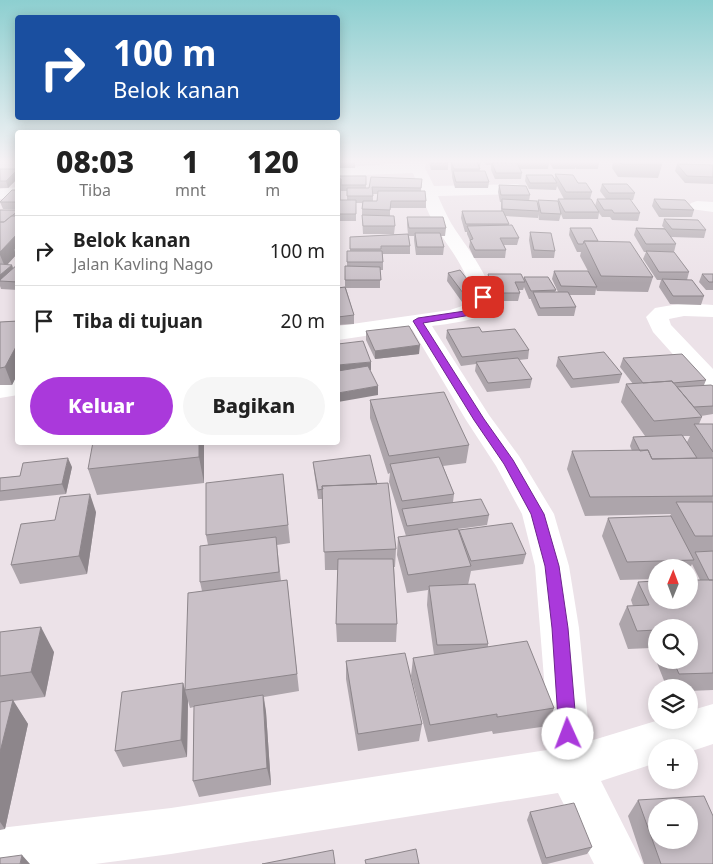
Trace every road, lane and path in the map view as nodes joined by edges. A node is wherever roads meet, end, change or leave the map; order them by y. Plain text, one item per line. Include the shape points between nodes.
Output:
1 (433, 202) edge
2 (713, 311) edge
3 (418, 321) junction
4 (340, 333) edge
5 (713, 384) edge
6 (15, 388) edge
7 (0, 390) edge
8 (713, 724) edge
9 (569, 768) junction
10 (0, 852) edge
11 (619, 864) edge

1 - 3 street via 483,297 481,306 468,313
2 - 5 street via 674,310 656,317 661,327
3 - 4 street
3 - 9 street via 538,514 552,566 560,628
6 - 7 street
8 - 9 street
9 - 10 street via 170,831
9 - 11 street

